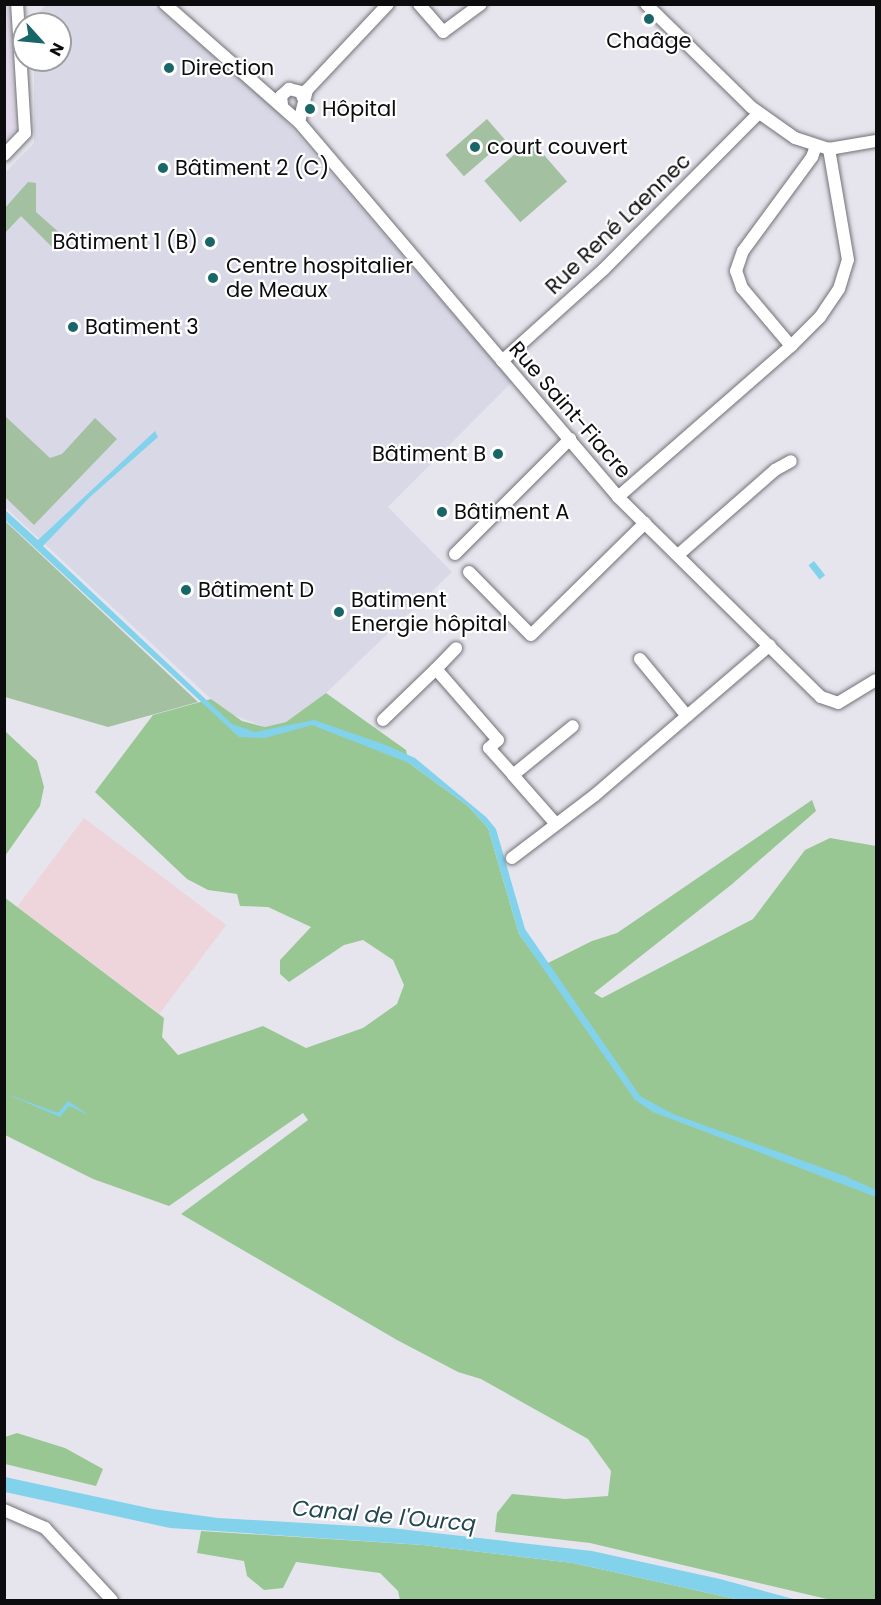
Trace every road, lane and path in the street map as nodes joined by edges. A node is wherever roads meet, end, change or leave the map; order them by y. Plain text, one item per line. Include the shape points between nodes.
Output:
1 (17, 4) edge
2 (165, 4) edge
3 (388, 4) edge
4 (420, 4) edge
5 (481, 4) edge
6 (646, 4) edge
7 (292, 100) junction
8 (759, 113) junction
9 (876, 141) edge
10 (823, 148) junction
11 (4, 155) edge
12 (791, 346) junction
13 (502, 361) junction
14 (570, 440) junction
15 (791, 462) dead end
16 (618, 497) junction
17 (645, 523) junction
18 (455, 554) dead end
19 (678, 555) junction
20 (469, 572) dead end
21 (770, 645) junction
22 (456, 648) dead end
23 (640, 659) dead end
24 (435, 669) junction
25 (876, 680) edge
26 (687, 716) junction
27 (383, 720) dead end
28 (573, 726) dead end
29 (513, 775) junction
30 (556, 824) junction
31 (512, 858) dead end
32 (4, 1510) edge
33 (112, 1600) edge

1 - 11 street via 25,134
2 - 7 street via 269,92
3 - 7 street via 312,85
4 - 5 street via 444,32
6 - 8 street
7 - 13 street, Rue Saint-Fiacre via 300,122
8 - 10 street via 795,138
8 - 13 street, Rue René Laennec via 604,269
9 - 10 street
10 - 12 street via 848,267 820,317
10 - 12 street via 812,157 742,250 736,271 742,288
12 - 16 street
13 - 14 street, Rue Saint-Fiacre
14 - 16 street, Rue Saint-Fiacre
14 - 18 street
15 - 19 street via 775,470
16 - 17 street, Rue Saint-Fiacre
17 - 19 street, Rue Saint-Fiacre
17 - 20 street via 531,635
19 - 21 street, Rue Saint-Fiacre
21 - 25 street, Rue Saint-Fiacre via 832,704
21 - 26 street
22 - 24 street
23 - 26 street
24 - 27 street
24 - 29 street via 498,740 489,748
26 - 30 street
28 - 29 street
29 - 30 street
30 - 31 street
32 - 33 street via 45,1528

